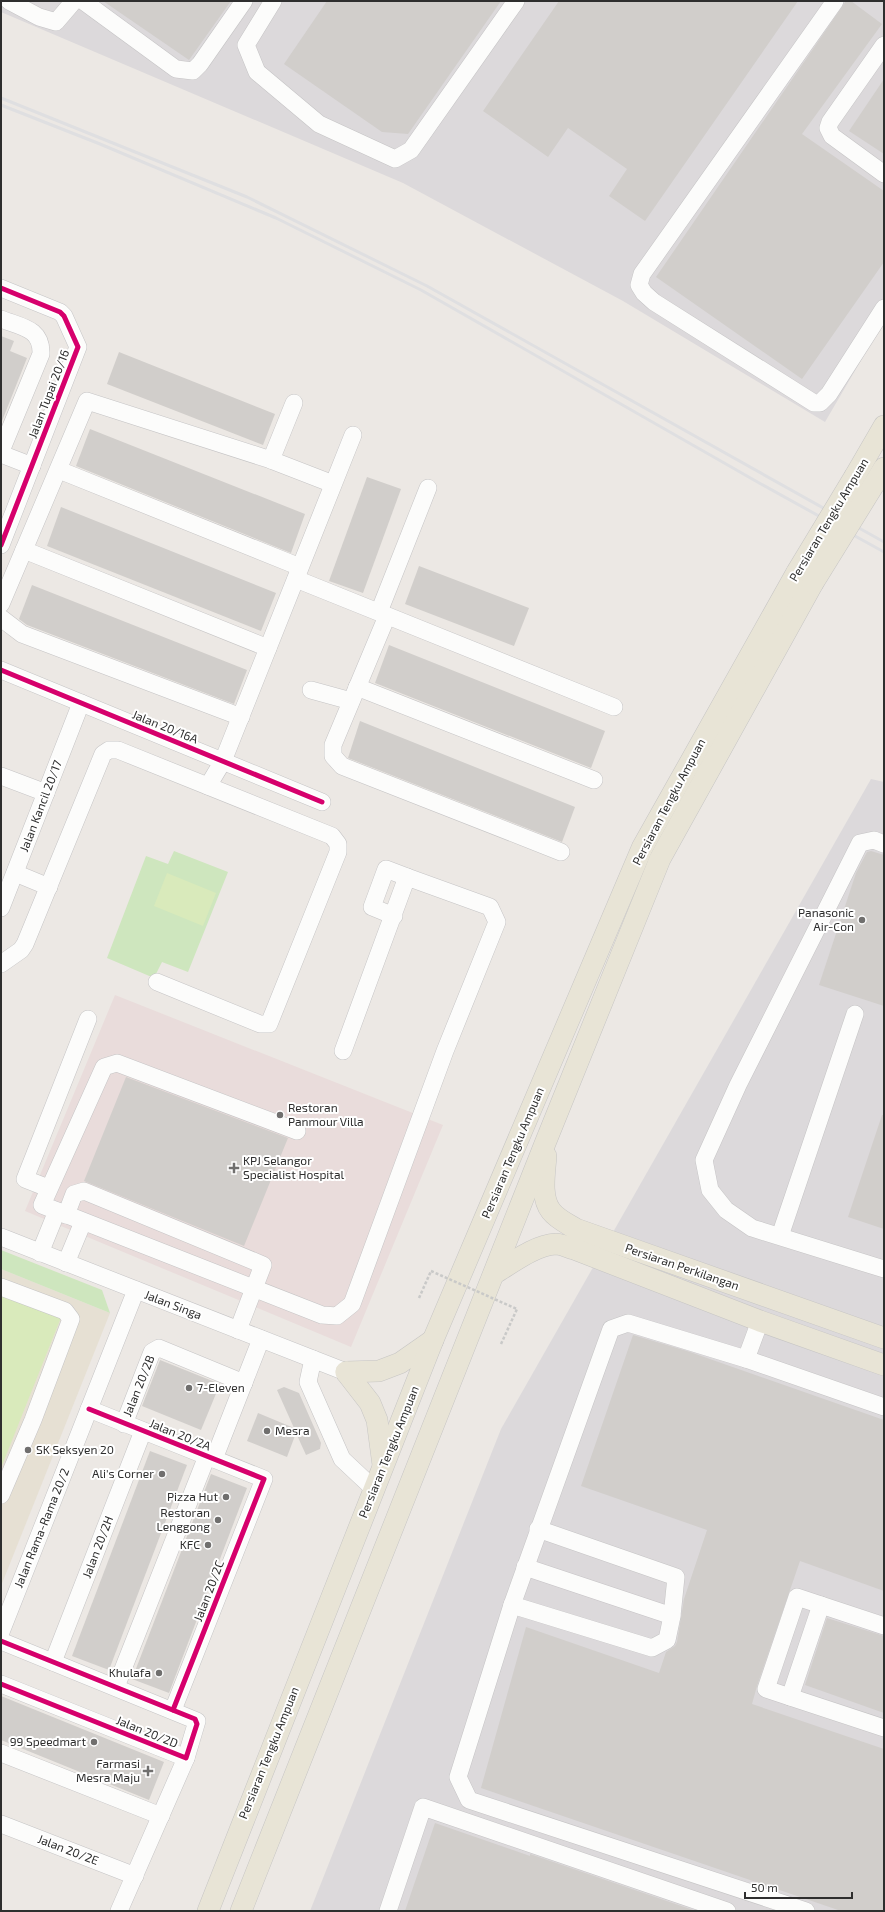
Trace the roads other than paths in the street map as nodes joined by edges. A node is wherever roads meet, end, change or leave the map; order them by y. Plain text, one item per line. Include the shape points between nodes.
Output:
1 (9, 1) edge
2 (74, 1) edge
3 (83, 1) edge
4 (244, 1) edge
5 (273, 1) edge
6 (516, 1) edge
7 (835, 1) edge
8 (884, 45) edge
9 (884, 174) edge
10 (1, 288) edge
11 (884, 308) edge
12 (1, 319) edge
13 (61, 391) junction
14 (87, 402) junction
15 (294, 403) dead end
16 (884, 426) edge
17 (353, 435) dead end
18 (1, 451) edge
19 (1, 454) edge
20 (271, 460) junction
21 (32, 466) junction
22 (884, 468) edge
23 (59, 470) junction
24 (333, 484) junction
25 (428, 488) dead end
26 (1, 545) edge
27 (24, 550) junction
28 (298, 573) junction
29 (805, 578) junction
30 (1, 604) edge
31 (383, 614) junction
32 (1, 618) edge
33 (268, 648) junction
34 (1, 670) edge
35 (311, 690) dead end
36 (354, 694) junction
37 (82, 703) junction
38 (614, 707) dead end
39 (241, 717) junction
40 (223, 761) junction
41 (1, 776) edge
42 (594, 780) dead end
43 (208, 786) junction
44 (46, 793) junction
45 (322, 802) dead end
46 (884, 844) edge
47 (561, 852) dead end
48 (15, 874) junction
49 (407, 877) junction
50 (49, 887) junction
51 (1, 908) edge
52 (394, 916) junction
53 (1, 964) edge
54 (157, 982) dead end
55 (855, 1014) dead end
56 (88, 1019) dead end
57 (343, 1051) dead end
58 (297, 1131) dead end
59 (546, 1141) junction
60 (48, 1188) junction
61 (62, 1213) junction
62 (83, 1222) junction
63 (1, 1236) edge
64 (780, 1236) junction
65 (40, 1253) junction
66 (66, 1263) junction
67 (884, 1269) edge
68 (494, 1273) junction
69 (1, 1287) edge
70 (255, 1288) junction
71 (136, 1290) junction
72 (760, 1321) junction
73 (238, 1330) junction
74 (884, 1338) edge
75 (261, 1339) junction
76 (433, 1340) junction
77 (313, 1359) junction
78 (746, 1359) junction
79 (884, 1365) edge
80 (346, 1372) junction
81 (244, 1383) junction
82 (884, 1407) edge
83 (89, 1409) junction
84 (124, 1424) junction
85 (143, 1431) junction
86 (210, 1458) junction
87 (383, 1465) junction
88 (264, 1479) joint
89 (374, 1489) junction
90 (1, 1495) edge
91 (538, 1528) junction
92 (525, 1567) junction
93 (512, 1605) junction
94 (821, 1605) junction
95 (672, 1616) junction
96 (884, 1626) edge
97 (1, 1632) edge
98 (1, 1641) edge
99 (53, 1662) junction
100 (1, 1684) edge
101 (116, 1688) junction
102 (790, 1697) junction
103 (173, 1710) junction
104 (884, 1728) edge
105 (1, 1753) edge
106 (186, 1758) junction
107 (161, 1816) junction
108 (1, 1824) edge
109 (229, 1855) junction
110 (257, 1873) junction
111 (135, 1876) junction
112 (119, 1911) edge
113 (200, 1911) edge
114 (208, 1911) edge
115 (241, 1911) edge
116 (247, 1911) edge
117 (388, 1911) edge
118 (727, 1911) edge
119 (806, 1911) edge

1 - 2 street via 39,17 56,22
3 - 4 street via 176,69 193,71
5 - 6 street via 246,45 257,72 319,124 395,159 411,150
7 - 11 street via 642,274 639,285 654,302 814,403 820,403 828,394
8 - 9 street via 828,128 832,136
10 - 13 street, Jalan Tupai 20/16 via 60,312 64,316 78,347
12 - 18 street via 36,333 41,343 41,354
13 - 14 street
13 - 21 street, Jalan Tupai 20/16
14 - 20 street
14 - 23 street
15 - 20 street
16 - 29 main road, Persiaran Tengku Ampuan, bridge via 855,476
17 - 24 street
19 - 21 street
20 - 24 street
21 - 26 street, Jalan Tupai 20/16
22 - 29 main road, Persiaran Tengku Ampuan, bridge via 874,486
23 - 27 street
23 - 28 street
24 - 28 street
25 - 31 street
27 - 30 street
27 - 33 street
28 - 31 street
28 - 33 street
29 - 59 main road, Persiaran Tengku Ampuan via 660,860
29 - 76 main road, Persiaran Tengku Ampuan via 642,848
31 - 36 street
31 - 38 street
32 - 39 street via 22,634
33 - 39 street
34 - 37 street, Jalan 20/16A
35 - 36 street
36 - 42 street
36 - 47 street via 333,745 333,756 342,766
37 - 40 street, Jalan 20/16A
37 - 44 street, Jalan Kancil 20/17
39 - 40 street
40 - 43 street
40 - 45 street, Jalan 20/16A
41 - 44 street
43 - 50 street via 118,750 109,750 103,754
43 - 54 street via 332,836 338,844 338,852 270,1024 260,1024
44 - 48 street, Jalan Kancil 20/17
46 - 64 street via 874,840 860,843 738,1085 704,1160 710,1190 726,1210 752,1228
48 - 50 street
48 - 51 street, Jalan Kancil 20/17
49 - 52 street
49 - 52 street via 386,869 372,907
49 - 70 street via 490,907 497,922 445,1051 352,1304 337,1316 322,1315
50 - 53 street via 25,944 21,950
52 - 57 street
55 - 64 street
56 - 60 street via 25,1178
58 - 60 street via 117,1063 104,1067
59 - 68 main road, Persiaran Tengku Ampuan
59 - 74 main road, Persiaran Perkilangan via 544,1193 550,1211 576,1229
60 - 61 street via 42,1205
61 - 62 street
61 - 65 street
61 - 70 street via 74,1194 84,1191 263,1265
62 - 66 street
62 - 70 street
63 - 65 street, Jalan Singa
64 - 67 street
65 - 66 street, Jalan Singa
66 - 71 street, Jalan Singa
68 - 72 main road via 523,1256 557,1244
68 - 110 main road, Persiaran Tengku Ampuan
69 - 90 street via 65,1311 71,1319 33,1420
70 - 73 street
71 - 73 street, Jalan Singa
71 - 83 street, Jalan Rama-Rama 20/2
72 - 78 street
72 - 79 main road
73 - 75 street, Jalan Singa
75 - 77 street, Jalan Singa
75 - 81 street
76 - 80 main road via 393,1366 379,1371
76 - 87 main road, Persiaran Tengku Ampuan
77 - 80 street, Jalan Singa
77 - 89 street via 308,1382 342,1459
78 - 82 street
78 - 91 street via 628,1323 611,1329
80 - 87 main road via 370,1403 377,1420
81 - 84 street, Jalan 20/2B via 159,1348 152,1352
81 - 86 street
83 - 84 street, Jalan 20/2A
83 - 97 street, Jalan Rama-Rama 20/2
84 - 85 street, Jalan 20/2A
85 - 86 street, Jalan 20/2A
85 - 99 street, Jalan 20/2H
86 - 88 street, Jalan 20/2A
86 - 101 street
87 - 89 main road, Persiaran Tengku Ampuan
88 - 103 street, Jalan 20/2C
89 - 109 main road, Persiaran Tengku Ampuan
91 - 92 street
91 - 95 street via 676,1577
92 - 93 street
92 - 95 street
93 - 95 street via 652,1648 667,1640
93 - 119 street via 458,1777 469,1800
94 - 96 street
94 - 102 street
94 - 102 street via 796,1597 766,1689
98 - 99 street, Jalan 20/2D
99 - 101 street, Jalan 20/2D
100 - 106 street, Jalan 20/2D
101 - 103 street, Jalan 20/2D
102 - 104 street
103 - 106 street, Jalan 20/2D via 197,1721
105 - 107 street
106 - 107 street
107 - 111 street
108 - 111 street, Jalan 20/2E
109 - 113 main road
109 - 114 main road, Persiaran Tengku Ampuan
110 - 115 main road, Persiaran Tengku Ampuan
110 - 116 main road
111 - 112 street
117 - 118 street via 423,1807

